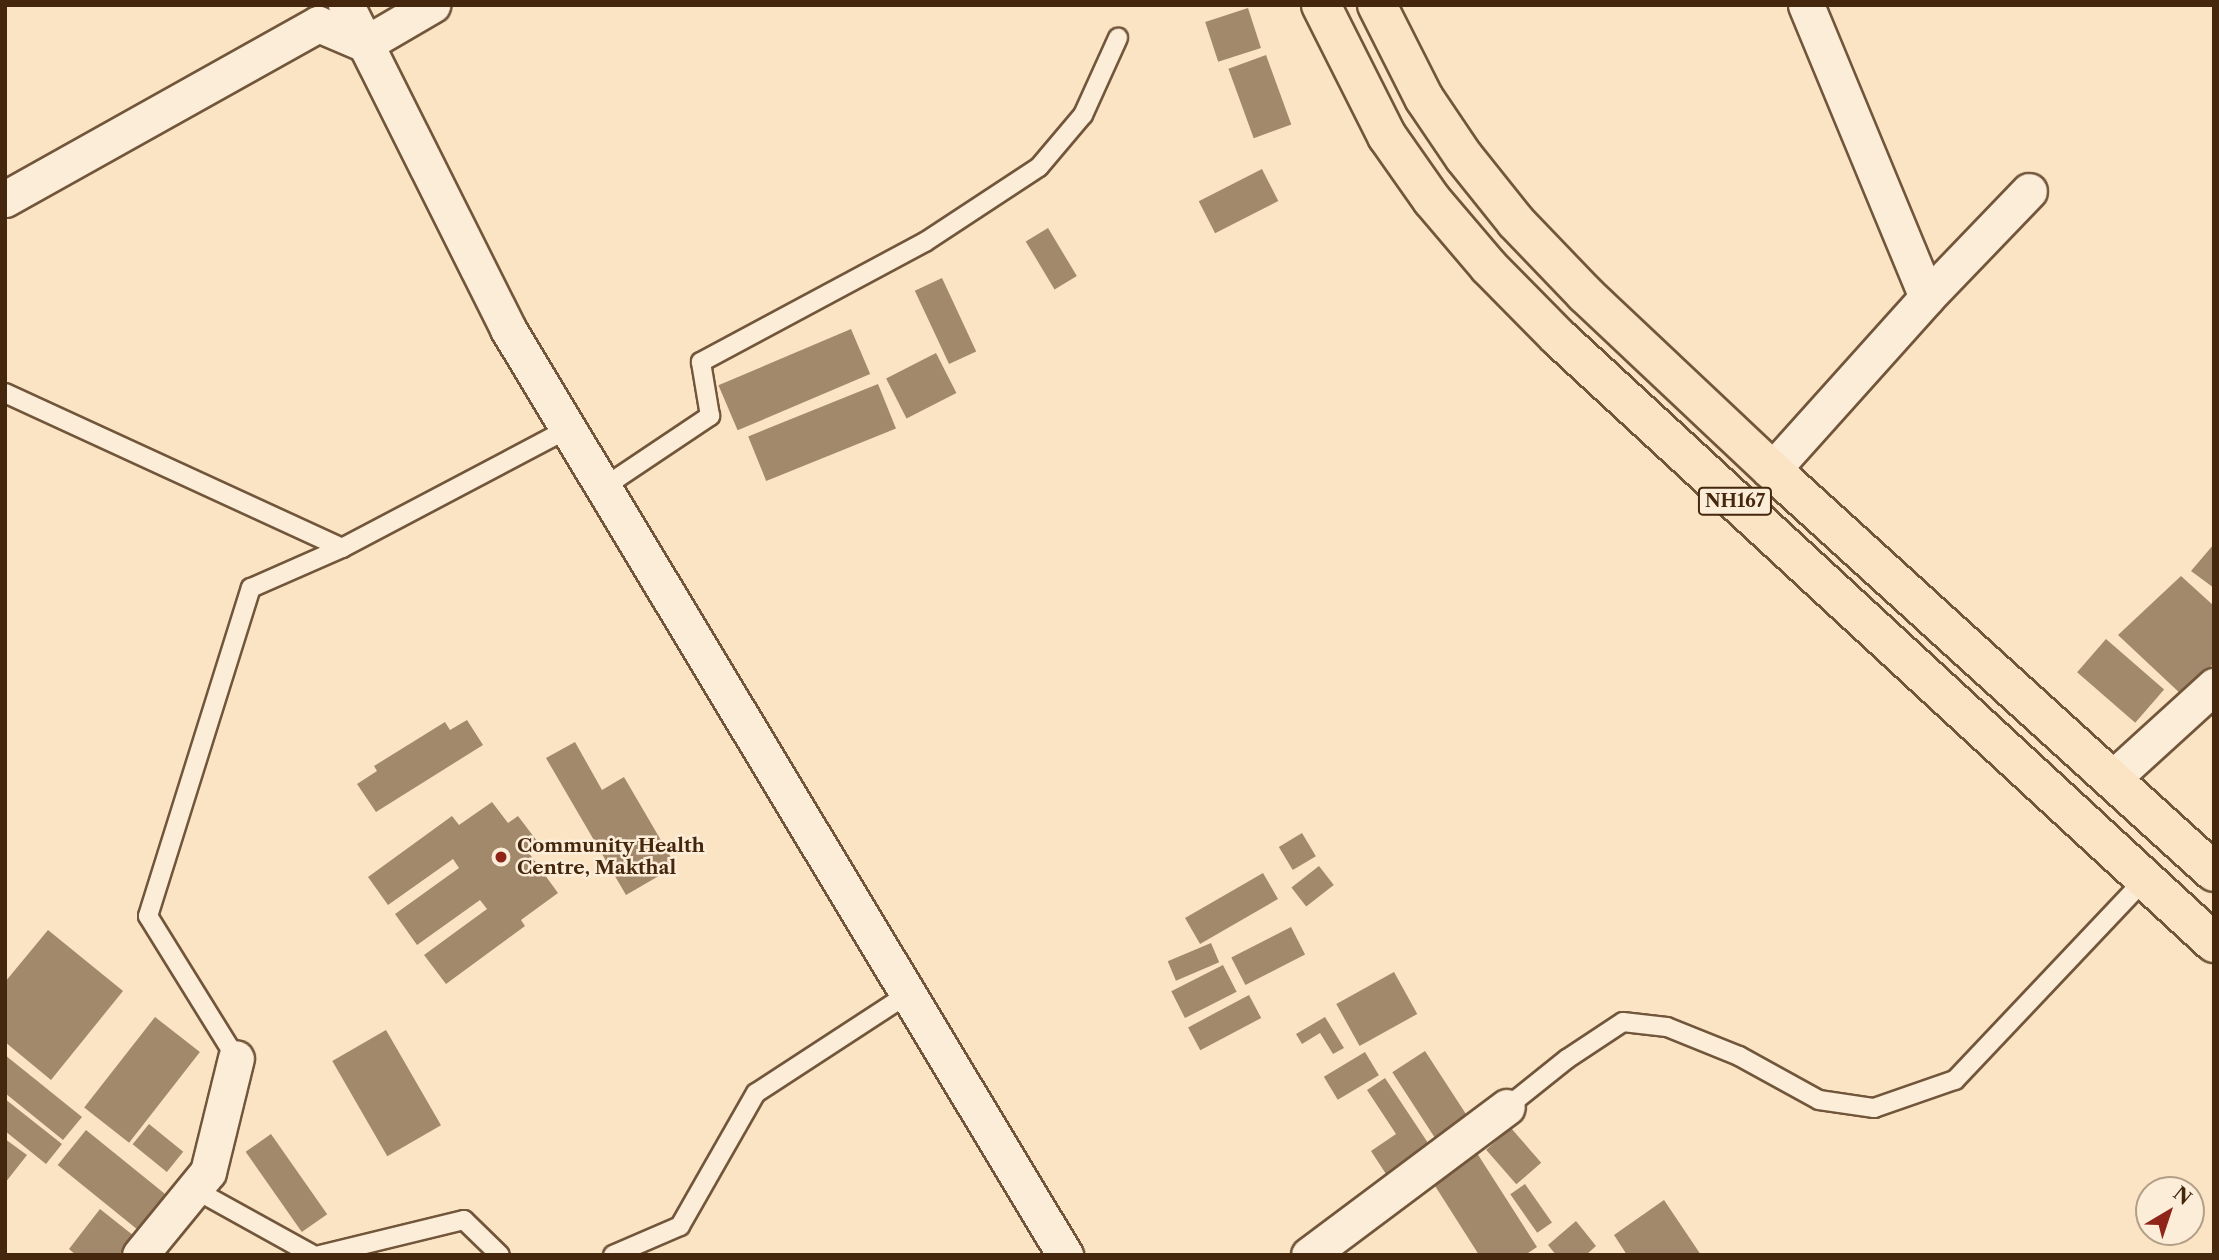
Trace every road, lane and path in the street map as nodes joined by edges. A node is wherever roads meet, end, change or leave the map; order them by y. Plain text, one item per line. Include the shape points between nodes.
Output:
1 (346, 5) edge
2 (432, 5) edge
3 (1321, 5) edge
4 (1377, 5) edge
5 (1806, 5) edge
6 (1118, 38) dead end
7 (365, 44) junction
8 (2029, 191) dead end
9 (5, 200) edge
10 (1927, 297) junction
11 (5, 393) edge
12 (568, 429) junction
13 (1772, 470) junction
14 (604, 487) junction
15 (342, 548) junction
16 (2214, 686) edge
17 (2113, 778) junction
18 (2214, 873) edge
19 (2145, 879) junction
20 (2214, 943) edge
21 (908, 994) junction
22 (236, 1058) joint
23 (1507, 1107) joint
24 (194, 1189) junction
25 (140, 1255) edge
26 (313, 1255) edge
27 (320, 1255) edge
28 (500, 1255) edge
29 (612, 1255) edge
30 (1065, 1255) edge
31 (1309, 1255) edge

1 - 7 street
2 - 7 street
3 - 19 highway, NH167 via 1387,136 1432,200 1489,267 1558,337
4 - 13 highway, NH167 via 1424,99 1516,222 1585,294
5 - 10 street
6 - 14 lane via 1083,115 1039,167 925,242 701,362 710,416
7 - 9 street via 318,24
7 - 12 street via 508,329
8 - 10 street
10 - 13 street
11 - 15 lane
12 - 14 street
12 - 15 lane
13 - 17 highway, NH167
14 - 21 street
15 - 22 lane via 251,588 148,916
16 - 17 street
17 - 18 highway, NH167
19 - 20 highway, NH167
19 - 23 lane via 1955,1080 1874,1108 1818,1100 1739,1056 1667,1027 1623,1022
21 - 29 lane via 756,1093 680,1226
21 - 30 street
22 - 24 street via 208,1172
23 - 31 street
24 - 25 street
24 - 26 lane
27 - 28 lane via 464,1220

